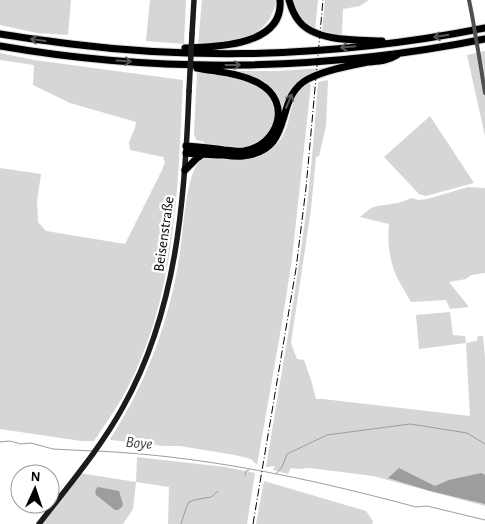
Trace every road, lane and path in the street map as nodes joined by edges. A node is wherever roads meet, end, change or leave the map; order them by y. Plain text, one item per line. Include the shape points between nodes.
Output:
1 (194, 0) edge
2 (280, 0) edge
3 (289, 0) edge
4 (469, 0) edge
5 (485, 28) edge
6 (0, 34) edge
7 (485, 40) edge
8 (397, 42) junction
9 (0, 46) edge
10 (164, 52) junction
11 (400, 54) junction
12 (184, 64) junction
13 (485, 93) edge
14 (186, 149) junction
15 (203, 154) junction
16 (185, 170) junction
17 (39, 524) edge

1 - 14 main road, Beisenstraße, bridge
2 - 10 highway via 276,22 252,38 233,44
3 - 8 highway via 299,22 312,32 338,38
4 - 13 street, bridge
5 -> 8 highway
10 -> 6 highway
7 - 11 highway
8 -> 10 highway via 283,52
9 -> 12 highway via 96,58
12 -> 11 highway via 277,64
15 -> 11 highway via 243,156 265,149 281,129 296,88 309,78 368,62 389,60
12 - 14 highway via 237,75 260,84 272,96 278,113 274,133 257,147 241,151
14 - 15 highway
14 - 16 main road, Beisenstraße
15 - 16 highway
16 - 17 main road, Beisenstraße via 164,305 142,370 112,425

